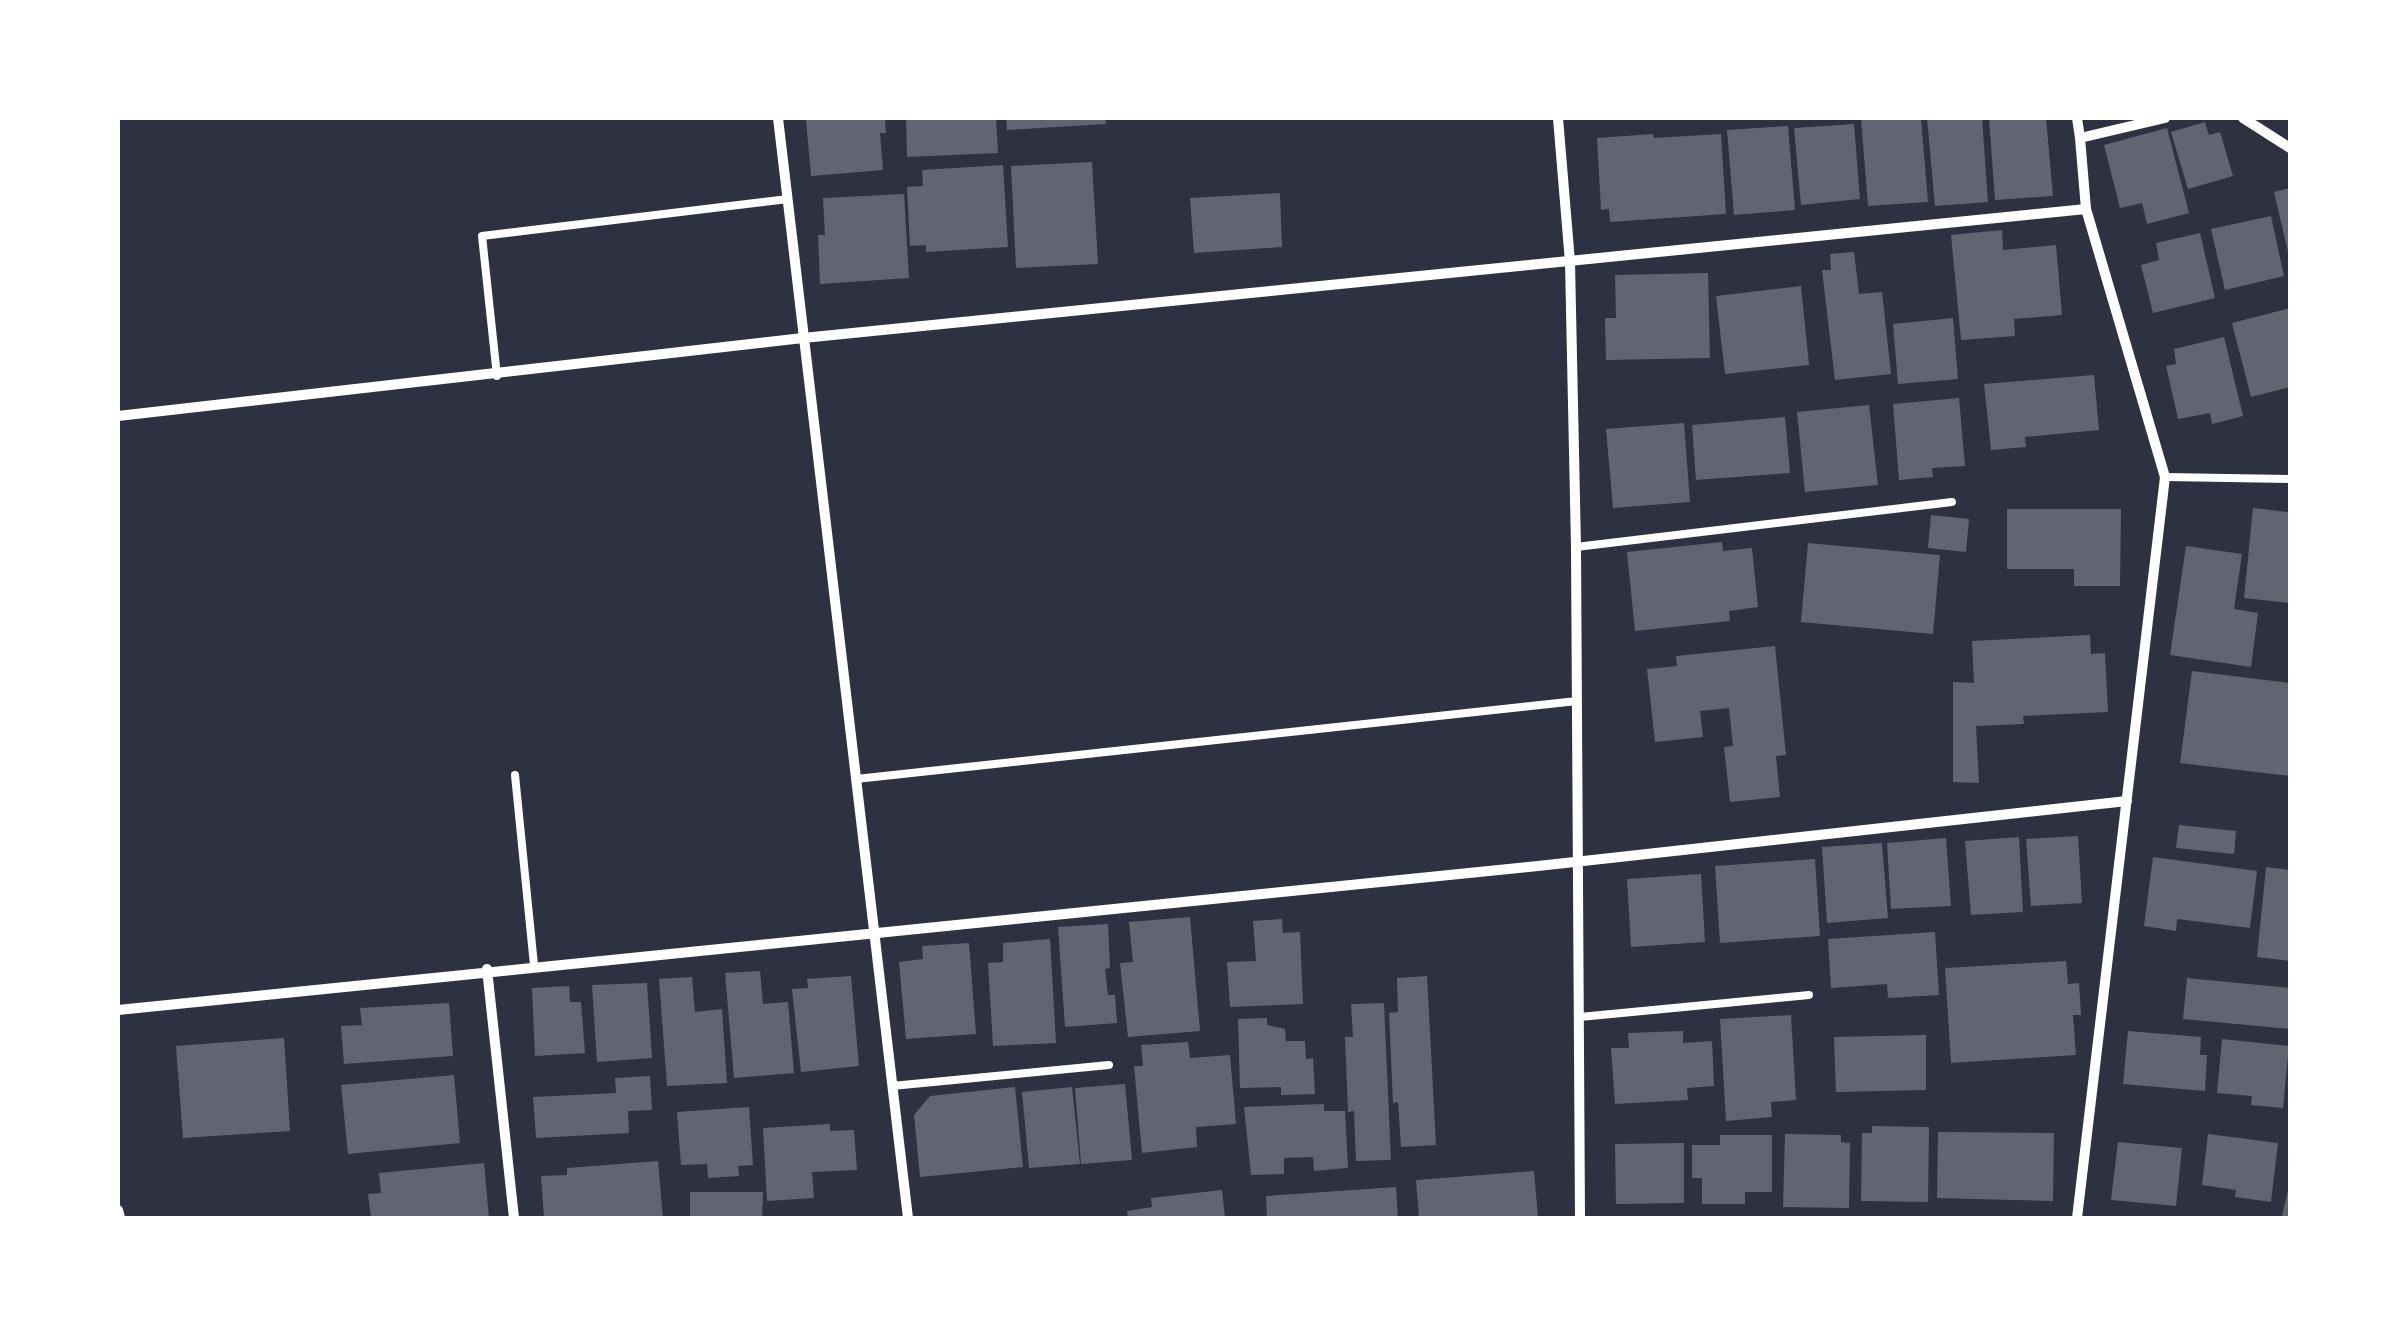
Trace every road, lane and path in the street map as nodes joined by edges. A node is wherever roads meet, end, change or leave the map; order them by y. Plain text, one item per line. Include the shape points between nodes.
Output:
1 (778, 118) edge
2 (1558, 118) edge
3 (2077, 118) edge
4 (2164, 118) edge
5 (2243, 118) edge
6 (2080, 138) junction
7 (2290, 148) edge
8 (788, 199) junction
9 (2086, 209) junction
10 (1570, 262) junction
11 (803, 338) junction
12 (497, 376) junction
13 (118, 416) edge
14 (2165, 477) junction
15 (2290, 479) edge
16 (1952, 502) dead end
17 (1576, 547) junction
18 (1577, 700) junction
19 (515, 775) dead end
20 (853, 780) junction
21 (2127, 800) junction
22 (1580, 862) junction
23 (873, 933) junction
24 (534, 965) junction
25 (487, 970) junction
26 (1809, 995) dead end
27 (118, 1010) edge
28 (1580, 1017) junction
29 (1108, 1065) dead end
30 (892, 1086) junction
31 (118, 1210) edge
32 (120, 1218) edge
33 (514, 1218) edge
34 (908, 1218) edge
35 (1580, 1218) edge
36 (2077, 1218) edge

1 - 8 street
2 - 10 street
3 - 6 street
4 - 6 street
5 - 7 street
6 - 9 street
8 - 11 street
8 - 12 lane via 482,236
9 - 10 street
9 - 14 street
10 - 11 street
10 - 17 street
11 - 12 street
11 - 20 street
12 - 13 street
14 - 15 lane
14 - 21 street
16 - 17 lane
17 - 18 street
18 - 20 lane
18 - 22 street
19 - 24 lane
20 - 23 street
21 - 22 street
21 - 36 street
22 - 23 street
22 - 28 street
23 - 24 street
23 - 30 street
24 - 25 street
25 - 27 street
25 - 33 street
26 - 28 lane
28 - 35 street
29 - 30 lane
30 - 34 street
31 - 32 street

